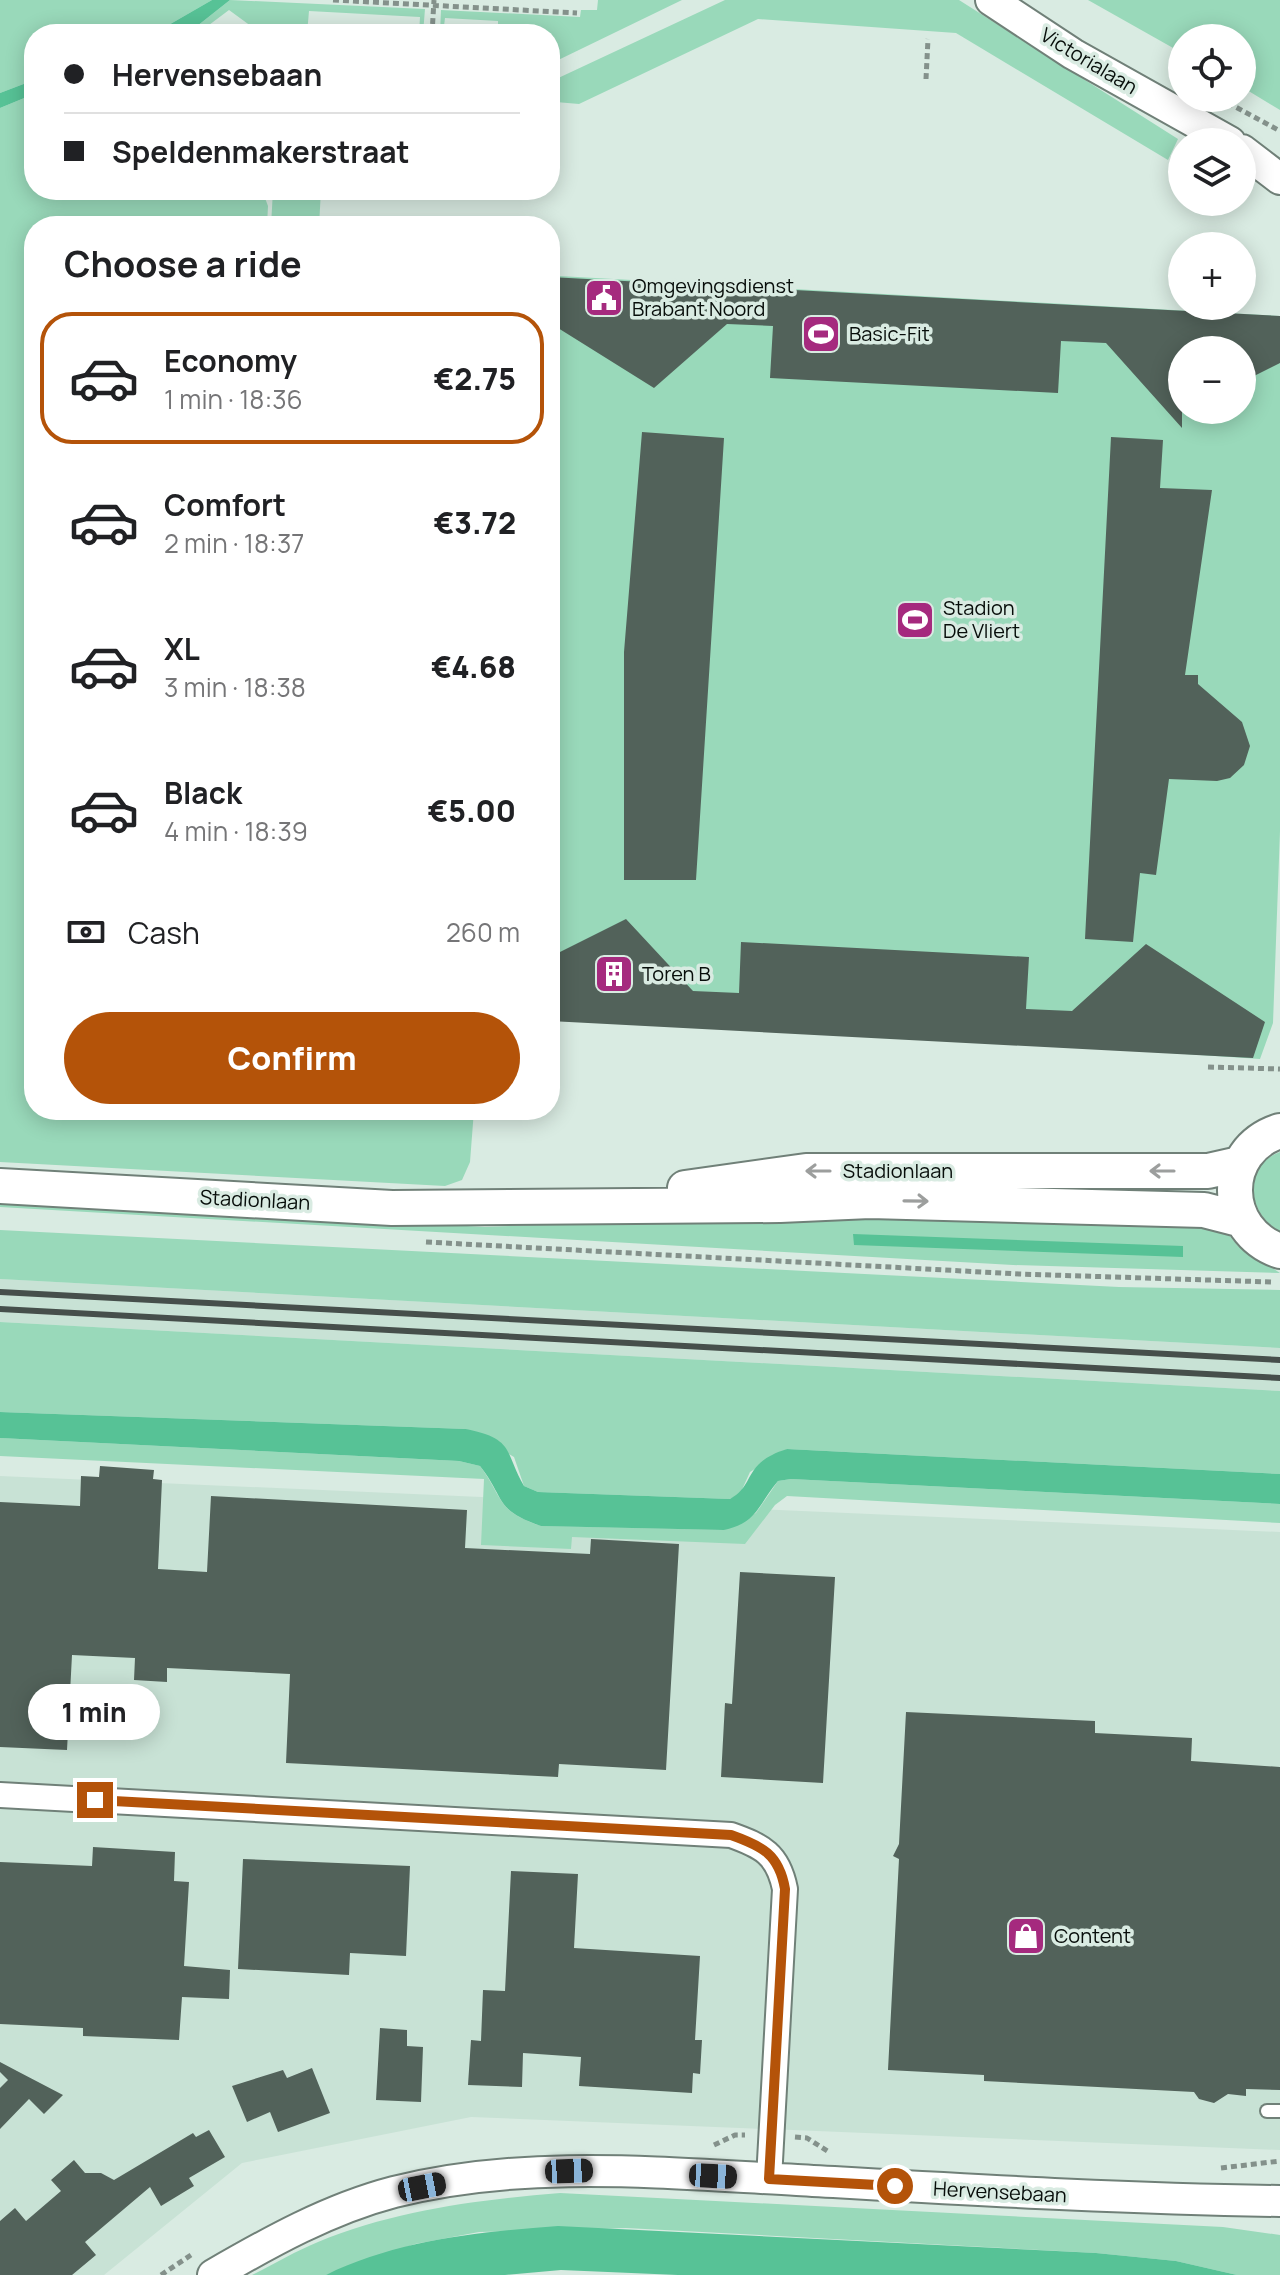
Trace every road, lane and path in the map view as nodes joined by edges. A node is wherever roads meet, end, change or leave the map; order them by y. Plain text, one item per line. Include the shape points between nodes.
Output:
1 (333, 0) edge
2 (991, 0) edge
3 (434, 3) edge
4 (577, 13) dead end
5 (433, 24) edge
6 (928, 39) dead end
7 (926, 79) dead end
8 (1245, 112) edge
9 (1205, 128) edge
10 (1280, 131) edge
11 (1256, 161) edge
12 (1280, 179) edge
13 (1208, 1067) dead end
14 (1280, 1069) edge
15 (1279, 1128) edge
16 (1239, 1164) junction
17 (0, 1186) edge
18 (558, 1206) junction
19 (1239, 1219) junction
20 (414, 1241) dead end
21 (1280, 1251) edge
22 (1280, 1283) edge
23 (0, 1795) edge
24 (769, 2179) junction
25 (1280, 2201) edge
26 (213, 2275) edge

1 - 3 path
2 - 9 street, Victorialaan via 1073,54
3 - 4 path
3 - 5 path
6 - 7 path
8 - 10 path
11 - 12 street
13 - 14 path
15 - 16 main road via 1255,1144
16 -> 18 main road, Stadionlaan via 1208,1171 806,1171
16 - 19 main road via 1234,1182
17 - 18 main road, Stadionlaan via 392,1208
18 -> 19 main road, Stadionlaan via 969,1202 1204,1210
19 - 21 main road via 1251,1235
20 - 22 path
23 - 24 street via 731,1835 757,1844 781,1866 785,1889
24 - 25 street, Hervensebaan via 1147,2200
24 - 26 street, Hervensebaan via 600,2170 451,2181 334,2213 286,2233

